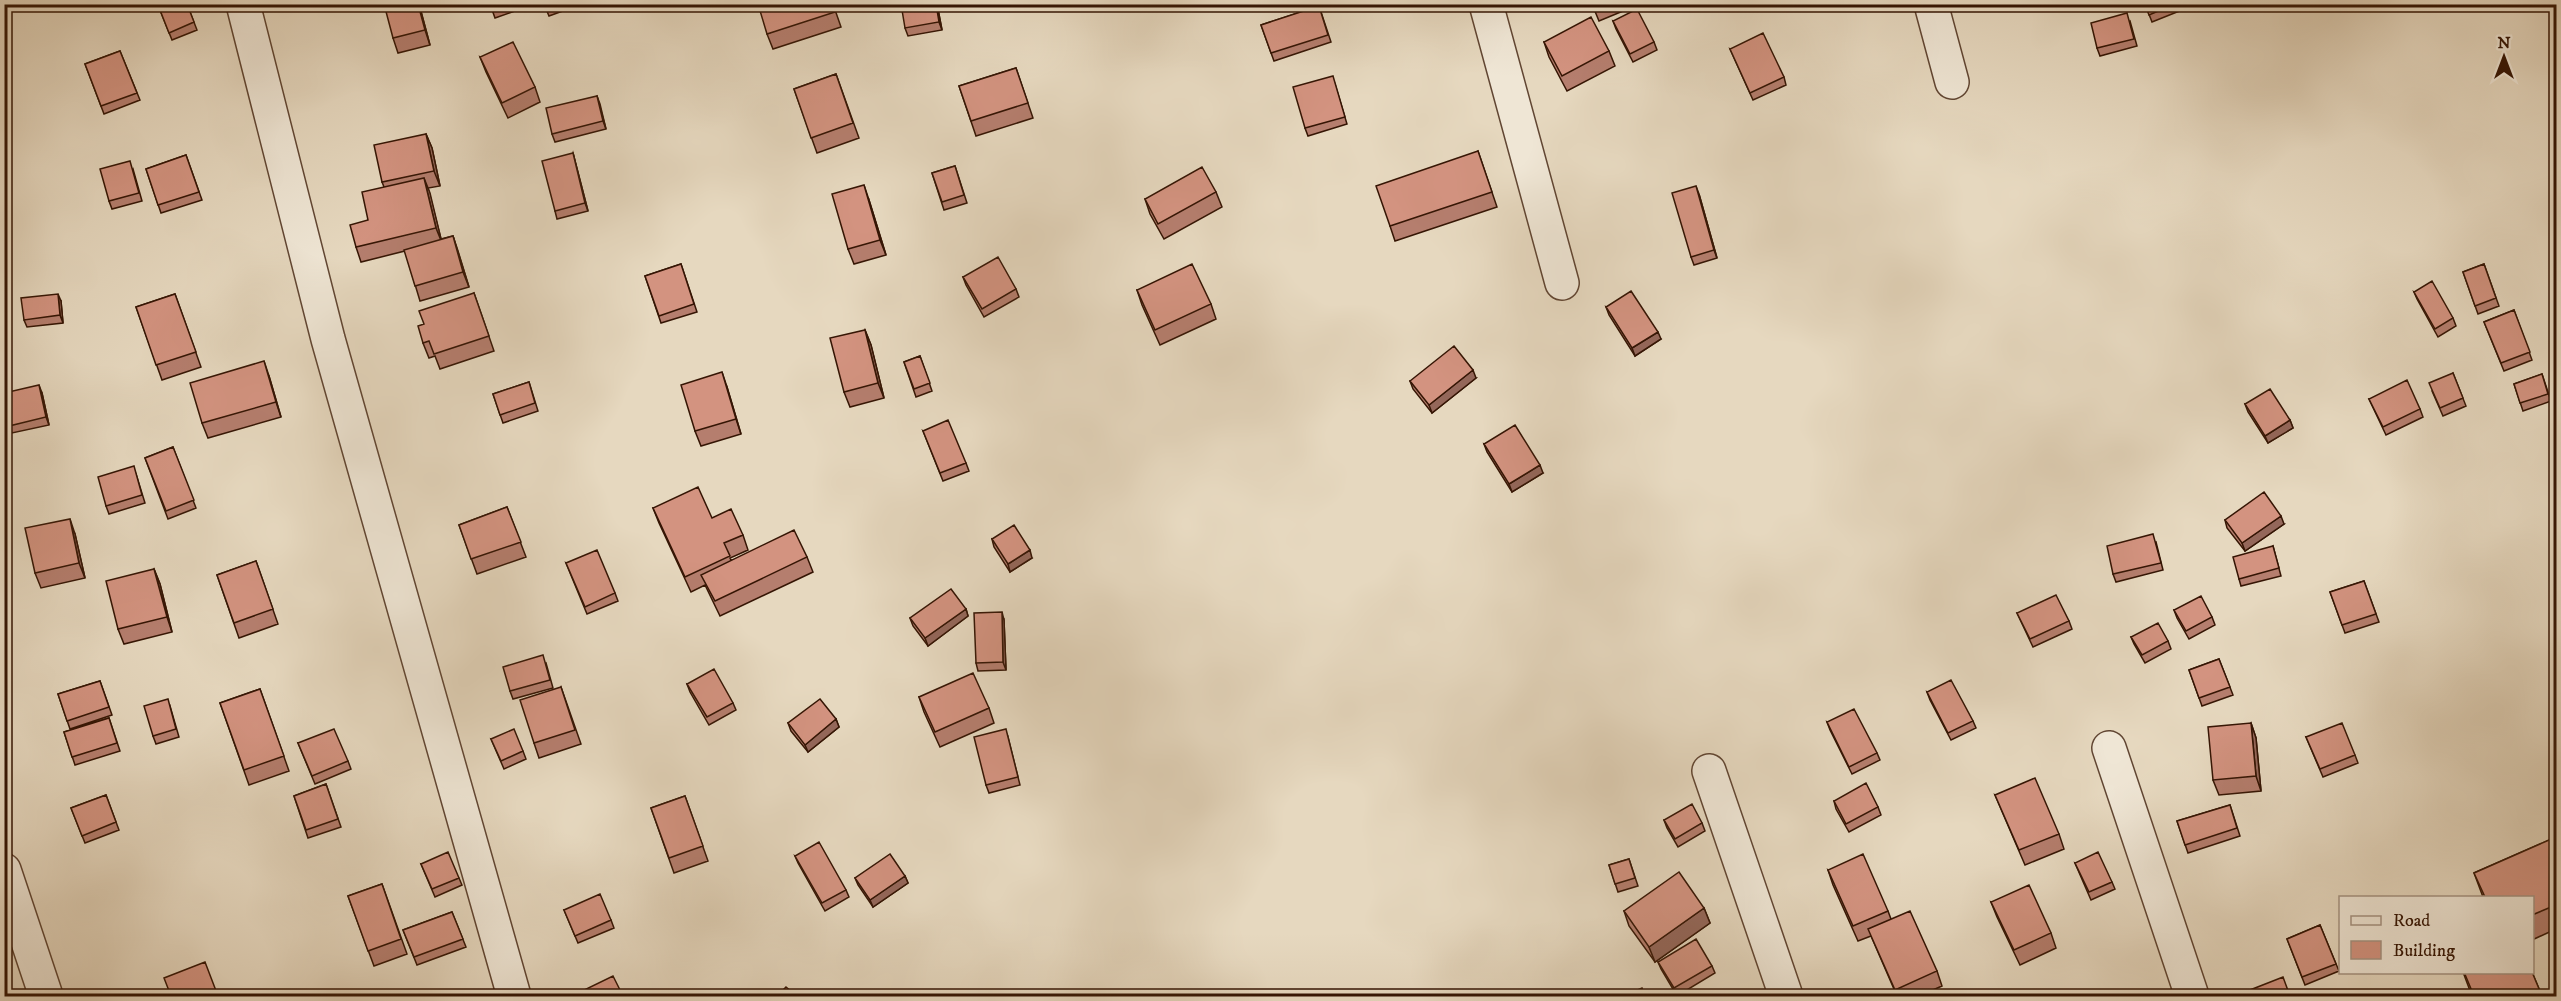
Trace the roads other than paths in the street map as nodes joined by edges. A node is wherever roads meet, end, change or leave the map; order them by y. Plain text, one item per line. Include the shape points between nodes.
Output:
1 (243, 4) edge
2 (1486, 4) edge
3 (1931, 4) edge
4 (1952, 82) dead end
5 (1562, 283) dead end
6 (2109, 748) dead end
7 (1709, 771) dead end
8 (4, 870) edge
9 (46, 996) edge
10 (514, 996) edge
11 (1786, 996) edge
12 (2192, 996) edge

1 - 10 street via 328,339
2 - 5 street
3 - 4 street
6 - 12 street
7 - 11 street
8 - 9 street

